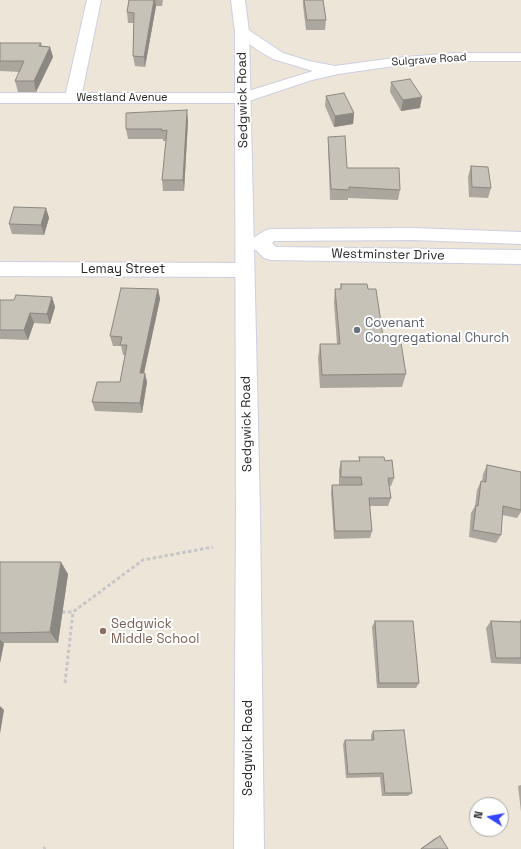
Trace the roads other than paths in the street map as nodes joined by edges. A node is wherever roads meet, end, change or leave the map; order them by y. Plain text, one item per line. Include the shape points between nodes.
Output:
1 (94, 0) edge
2 (238, 0) edge
3 (242, 32) junction
4 (521, 57) edge
5 (338, 70) junction
6 (0, 98) edge
7 (73, 98) junction
8 (243, 98) junction
9 (521, 238) edge
10 (252, 244) junction
11 (521, 257) edge
12 (0, 269) edge
13 (245, 270) junction
14 (249, 849) edge

1 - 7 street
2 - 3 street, Sedgwick Road
3 - 5 street, Sulgrave Road via 278,56 307,65
3 - 8 street, Sedgwick Road
4 - 5 street, Sulgrave Road via 394,62
5 - 8 street, Sulgrave Road via 308,76
6 - 7 street, Westland Avenue
7 - 8 street, Westland Avenue
8 - 10 street, Sedgwick Road
9 - 10 street, Westminster Drive via 413,234 270,235
10 - 11 street, Westminster Drive via 271,253
10 - 13 street, Sedgwick Road
12 - 13 street, Lemay Street
13 - 14 street, Sedgwick Road

